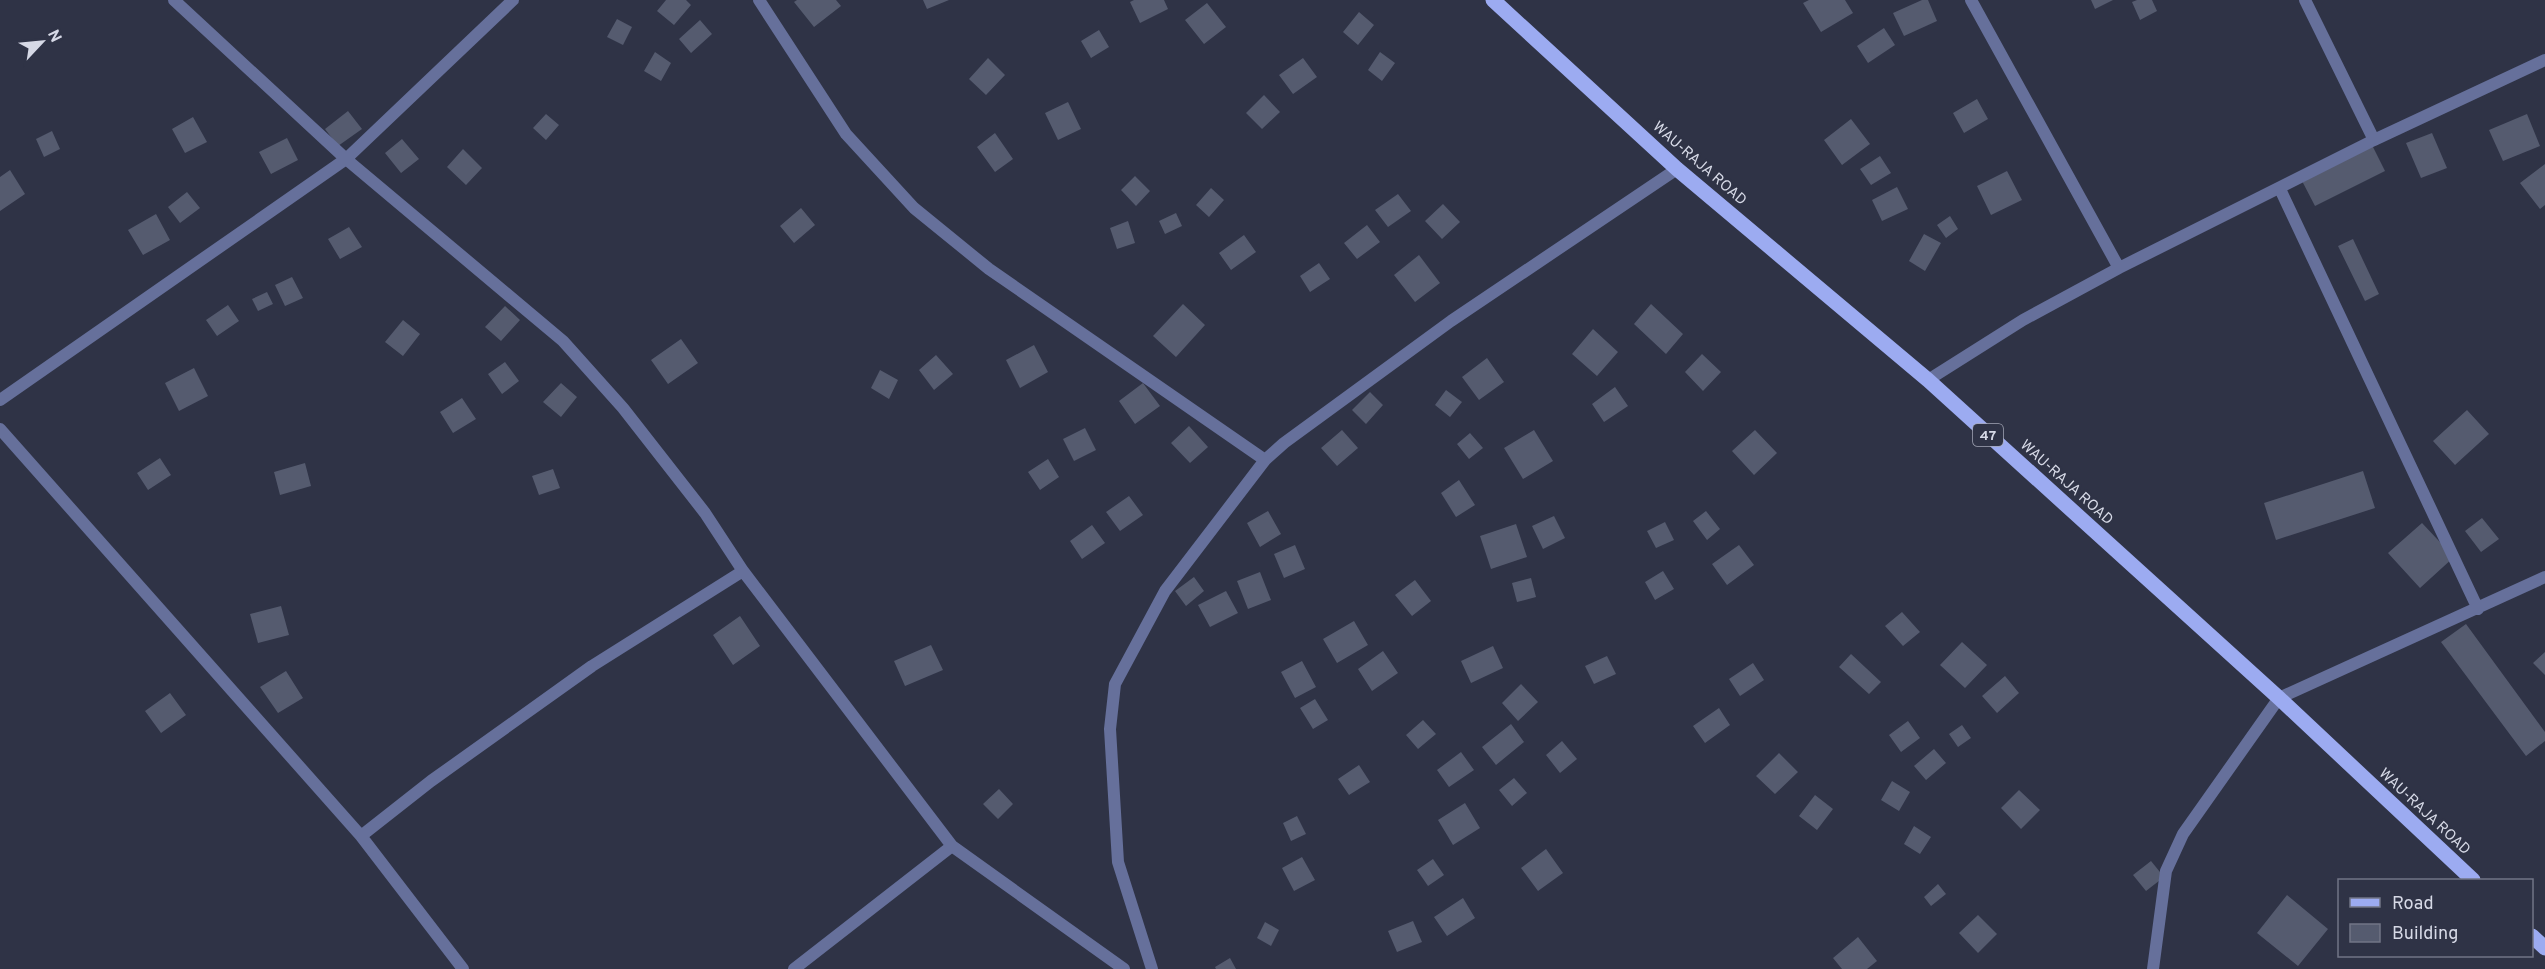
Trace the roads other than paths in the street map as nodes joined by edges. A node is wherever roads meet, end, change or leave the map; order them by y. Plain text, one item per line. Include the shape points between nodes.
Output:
1 (174, 0) edge
2 (513, 0) edge
3 (759, 0) edge
4 (1494, 0) edge
5 (1971, 0) edge
6 (2305, 0) edge
7 (2545, 60) edge
8 (2374, 140) junction
9 (346, 159) junction
10 (1677, 169) junction
11 (2280, 189) junction
12 (2119, 268) junction
13 (1928, 380) junction
14 (0, 400) edge
15 (0, 429) edge
16 (1265, 460) junction
17 (743, 571) junction
18 (2545, 577) edge
19 (2478, 609) junction
20 (2279, 698) junction
21 (361, 836) junction
22 (952, 846) junction
23 (2472, 879) edge
24 (463, 969) edge
25 (794, 969) edge
26 (1124, 969) edge
27 (1152, 969) edge
28 (2153, 969) edge

1 - 9 street
2 - 9 street
3 - 16 street via 846,134 914,208 989,269
4 - 10 main road, WAU-RAJA ROAD / 47
5 - 12 street
6 - 8 street
7 - 8 street
8 - 11 street
9 - 14 street
9 - 17 street via 563,341 623,408 705,513
10 - 13 main road, WAU-RAJA ROAD / 47
10 - 16 street via 1451,321 1284,442
11 - 12 street
11 - 19 street
12 - 13 street via 2023,320
13 - 20 main road, WAU-RAJA ROAD / 47
15 - 21 street
16 - 27 street via 1165,591 1115,684 1110,729 1118,862
17 - 21 street via 592,666
17 - 22 street
18 - 19 street
19 - 20 street
20 - 23 main road, WAU-RAJA ROAD / 47
20 - 28 street via 2183,834 2166,871
21 - 24 street
22 - 25 street
22 - 26 street

